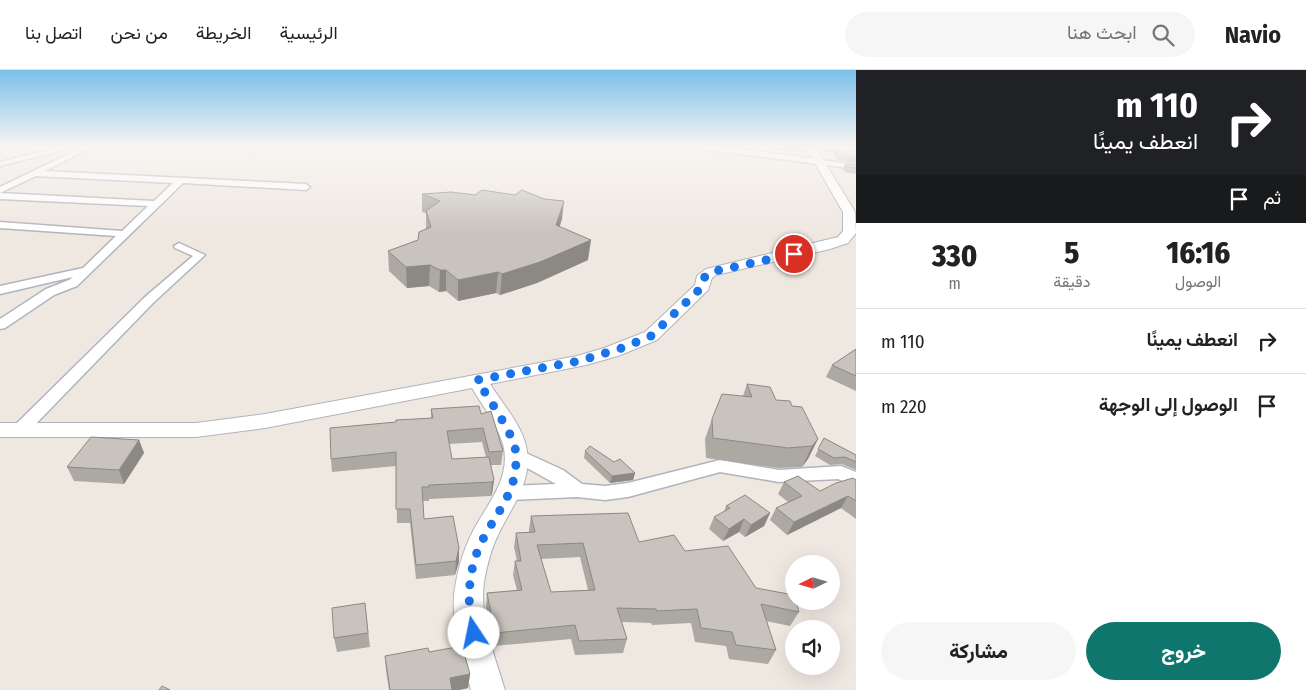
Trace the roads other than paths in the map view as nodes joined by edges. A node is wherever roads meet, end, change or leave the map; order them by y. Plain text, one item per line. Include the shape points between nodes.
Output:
1 (30, 175) edge
2 (69, 175) edge
3 (827, 175) edge
4 (180, 181) junction
5 (306, 188) dead end
6 (0, 190) edge
7 (0, 196) edge
8 (156, 204) junction
9 (0, 225) edge
10 (125, 234) junction
11 (179, 246) dead end
12 (87, 270) junction
13 (0, 290) edge
14 (0, 325) edge
15 (477, 380) junction
16 (0, 430) edge
17 (20, 430) junction
18 (515, 454) junction
19 (856, 480) edge
20 (577, 490) junction
21 (510, 493) junction
22 (488, 690) edge

1 - 6 street
2 - 4 street
3 - 15 street via 849,212 850,232 843,240 711,272 705,276 702,287 666,322 651,336 634,344 579,361
4 - 5 street
4 - 8 street
7 - 8 street
8 - 10 street
9 - 10 street
10 - 12 street
11 - 17 street via 200,256 149,300
12 - 13 street
12 - 14 street via 73,283 50,292
15 - 17 street via 265,421 196,430
15 - 18 street via 514,446
16 - 17 street
18 - 20 street via 557,475
18 - 21 street
19 - 20 street via 841,472 779,476 720,466 628,490 605,493
20 - 21 street
21 - 22 street via 481,544 470,583 469,614

